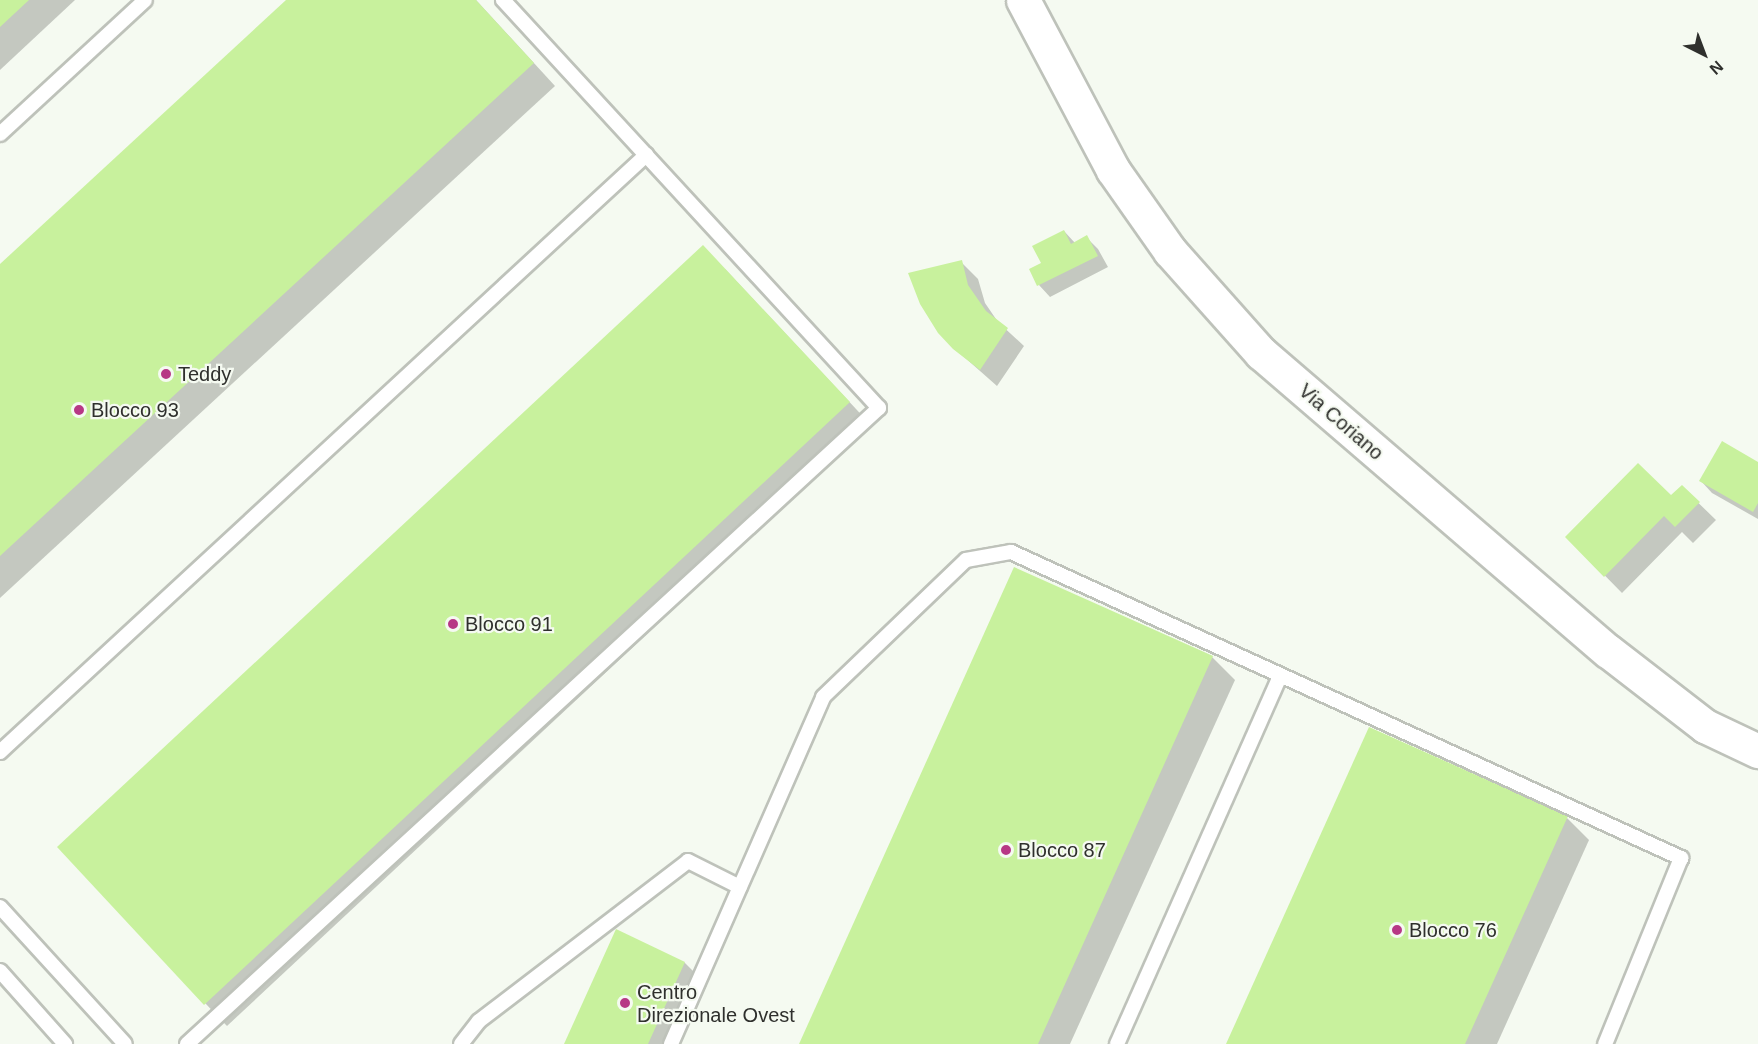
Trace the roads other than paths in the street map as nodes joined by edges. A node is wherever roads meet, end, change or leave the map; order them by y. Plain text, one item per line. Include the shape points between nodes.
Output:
1 (145, 0) edge
2 (503, 0) edge
3 (1023, 0) edge
4 (0, 134) edge
5 (646, 155) junction
6 (1280, 676) junction
7 (0, 752) edge
8 (1758, 752) edge
9 (740, 886) junction
10 (0, 907) edge
11 (0, 971) edge
12 (65, 1044) edge
13 (125, 1044) edge
14 (187, 1044) edge
15 (460, 1044) edge
16 (671, 1044) edge
17 (1117, 1044) edge
18 (1605, 1044) edge

1 - 4 lane
2 - 5 lane
3 - 8 main road, Via Coriano via 1113,170 1170,251 1261,353 1608,651 1705,726
5 - 7 lane
5 - 14 lane via 879,408
6 - 9 lane via 1011,552 966,560 823,697
6 - 17 lane
6 - 18 lane via 1681,858
9 - 15 lane via 688,861 479,1021
9 - 16 lane
10 - 13 lane
11 - 12 lane

